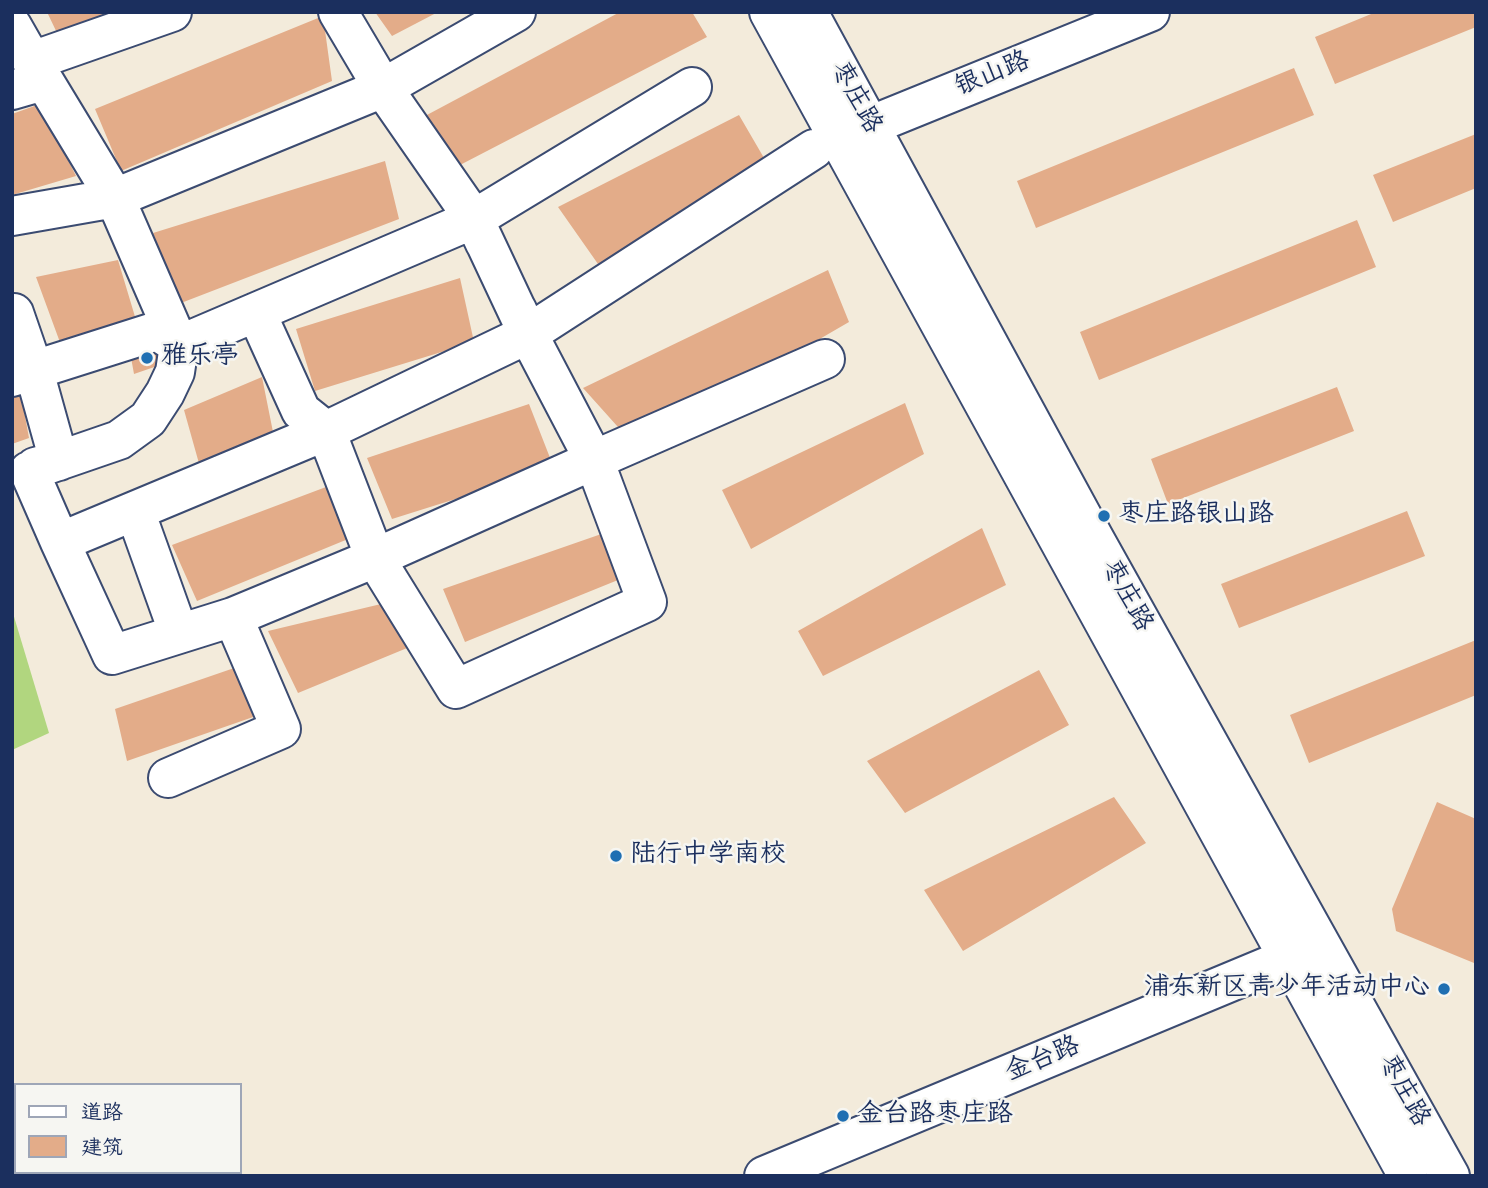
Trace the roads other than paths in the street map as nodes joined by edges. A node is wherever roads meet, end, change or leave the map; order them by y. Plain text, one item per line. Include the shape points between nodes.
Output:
1 (172, 12) edge
2 (338, 12) edge
3 (516, 12) edge
4 (769, 12) edge
5 (808, 12) edge
6 (1150, 12) edge
7 (12, 26) edge
8 (22, 75) edge
9 (692, 87) dead end
10 (383, 88) junction
11 (840, 138) junction
12 (115, 198) junction
13 (12, 216) edge
14 (474, 219) junction
15 (256, 312) junction
16 (12, 314) edge
17 (528, 334) junction
18 (178, 345) junction
19 (825, 359) dead end
20 (23, 374) edge
21 (326, 431) junction
22 (594, 460) junction
23 (59, 461) junction
24 (12, 474) edge
25 (135, 511) junction
26 (60, 542) junction
27 (375, 558) junction
28 (233, 617) junction
29 (179, 634) junction
30 (168, 778) dead end
31 (1305, 951) junction
32 (764, 1176) edge
33 (1408, 1176) edge
34 (1450, 1176) edge

1 - 8 street
2 - 10 street
3 - 10 street
4 - 11 street, 枣庄路
5 - 11 street, 枣庄路
6 - 11 street, 银山路
7 - 8 street
8 - 12 street
9 - 14 street
10 - 12 street
10 - 14 street
11 - 17 street, 银山路
11 - 31 street, 枣庄路
12 - 13 street
12 - 18 street
14 - 15 street
14 - 17 street
15 - 18 street
15 - 21 street via 301,411
16 - 20 street
17 - 21 street, 银山路
17 - 22 street
18 - 20 street via 157,331
18 - 23 street via 175,372 148,419 119,440
19 - 22 street
20 - 23 street
21 - 25 street, 银山路
21 - 27 street
22 - 27 street
22 - 27 street via 647,603 456,689
23 - 24 street
23 - 26 street via 29,471
25 - 26 street, 银山路
25 - 29 street
26 - 29 street via 112,655
27 - 28 street
28 - 29 street
28 - 30 street via 281,729
31 - 32 street, 金台路
31 - 33 street, 枣庄路
31 - 34 street, 枣庄路

